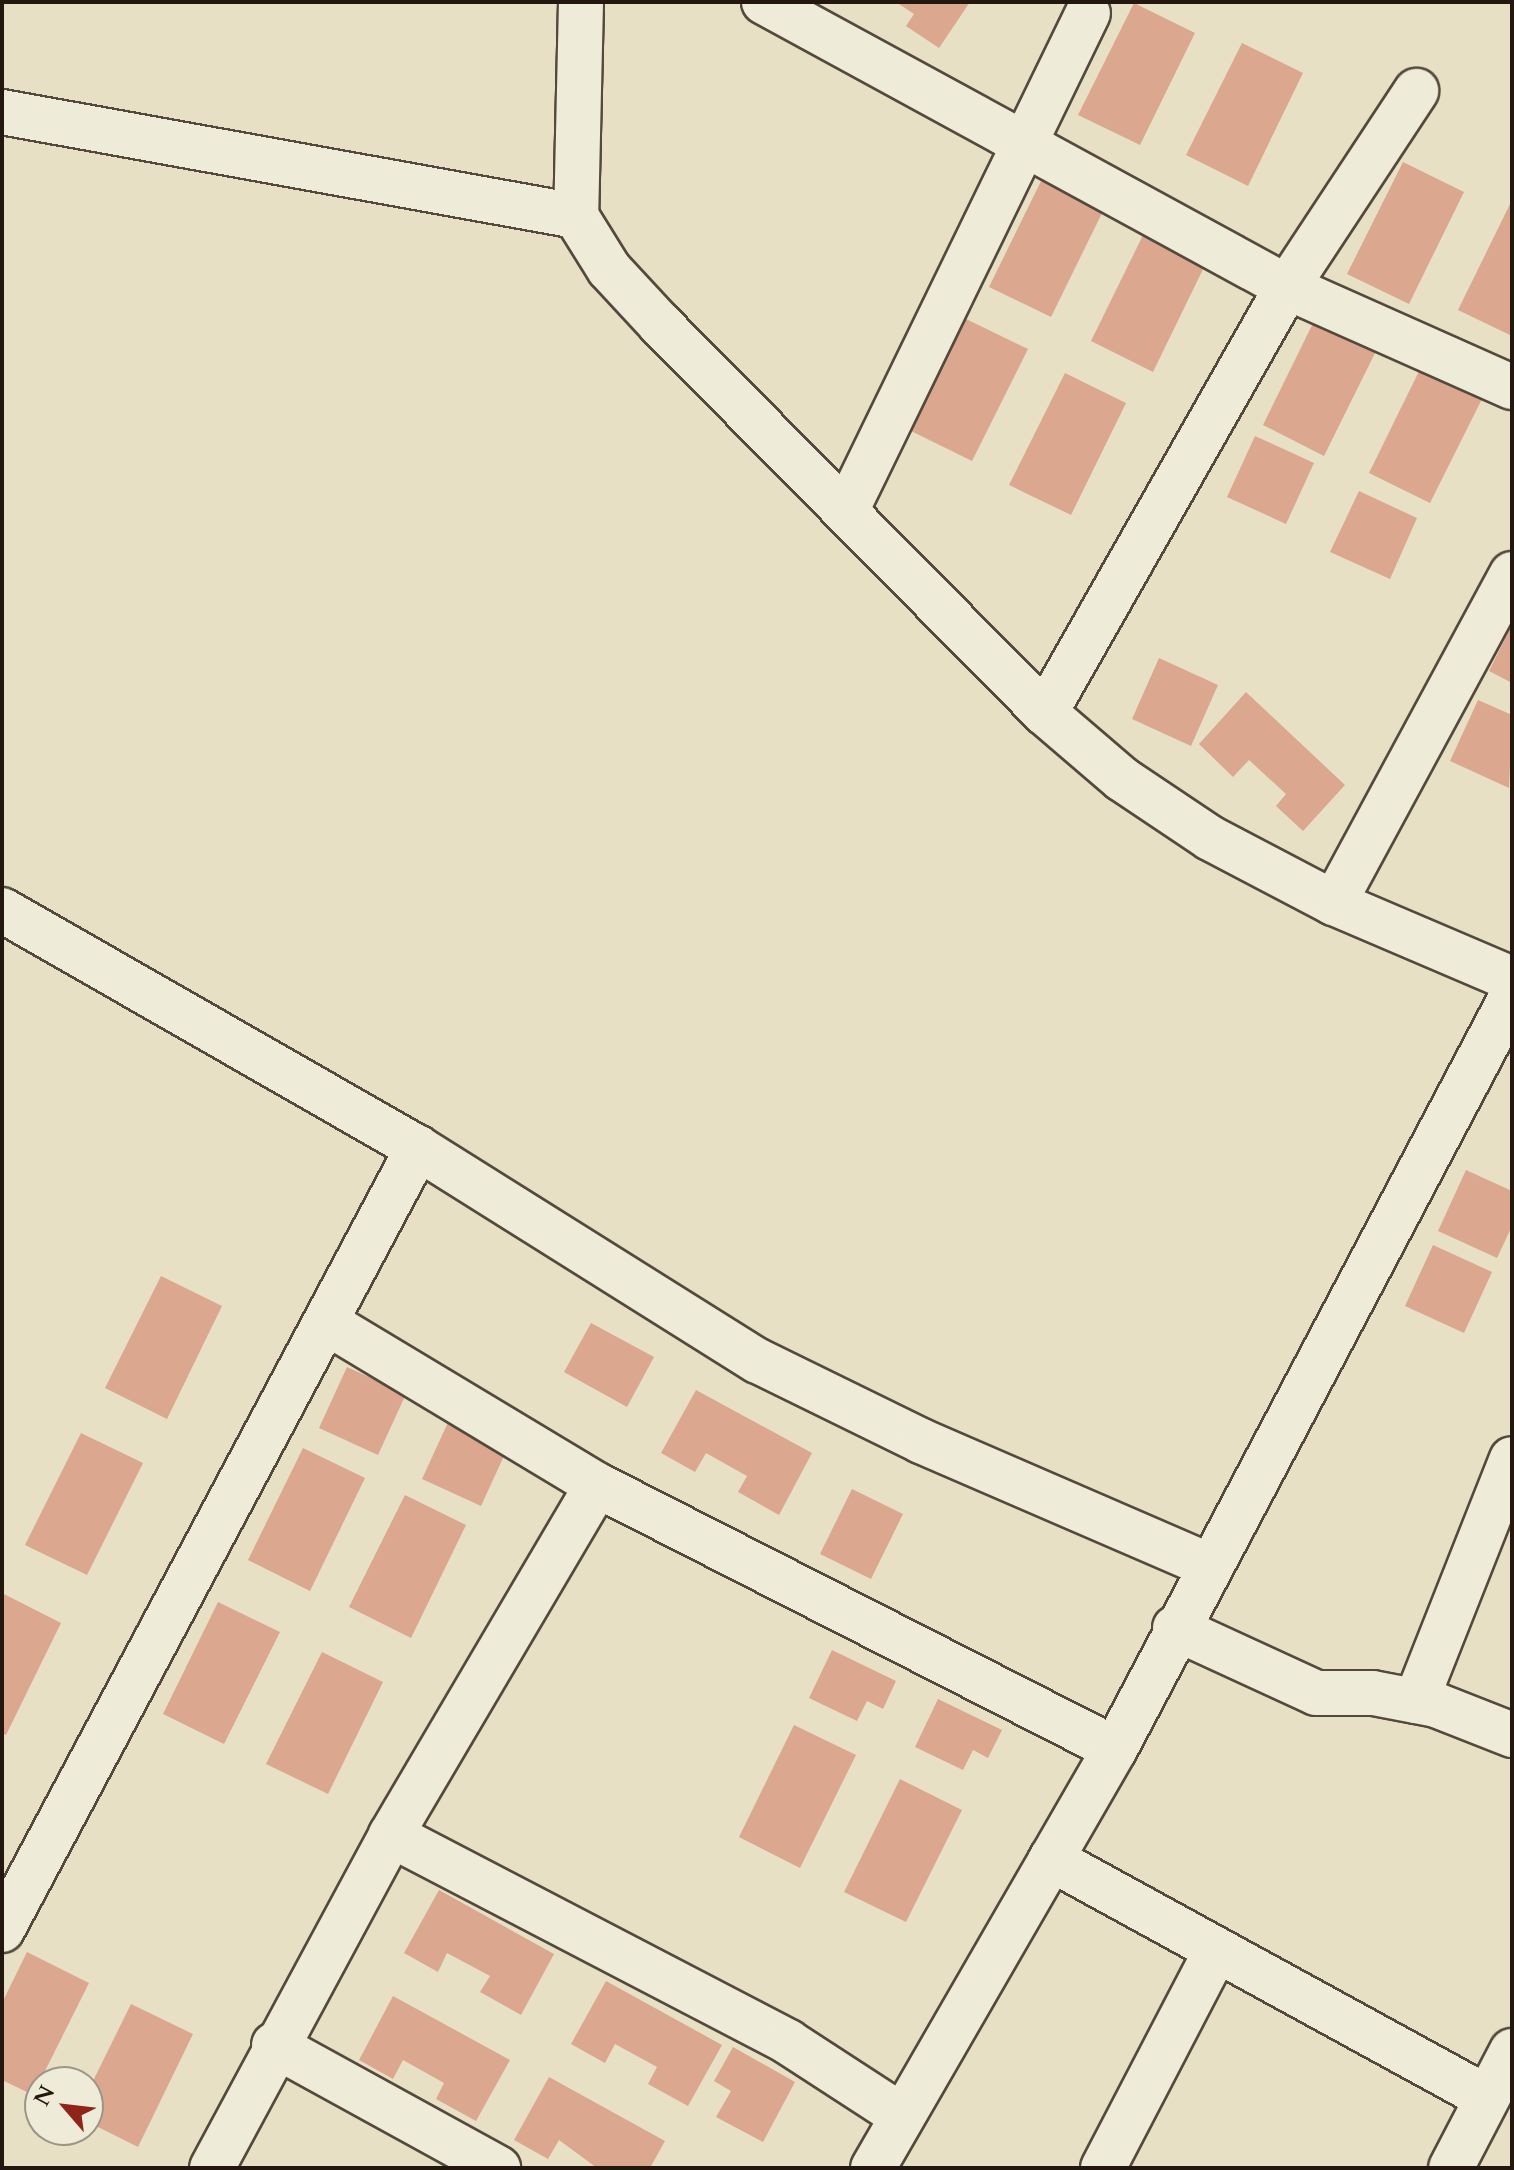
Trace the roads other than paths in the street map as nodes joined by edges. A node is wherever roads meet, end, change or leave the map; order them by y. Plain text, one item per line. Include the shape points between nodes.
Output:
1 (581, 2) edge
2 (764, 2) edge
3 (1088, 13) dead end
4 (1416, 91) dead end
5 (2, 112) edge
6 (1019, 145) junction
7 (576, 216) junction
8 (1287, 287) junction
9 (1512, 387) edge
10 (848, 507) junction
11 (1512, 574) edge
12 (1045, 713) junction
13 (1334, 903) junction
14 (2, 910) edge
15 (1512, 979) edge
16 (1512, 996) edge
17 (418, 1148) junction
18 (329, 1324) junction
19 (1512, 1459) edge
20 (597, 1485) junction
21 (1207, 1565) junction
22 (1175, 1628) junction
23 (1416, 1701) junction
24 (1512, 1735) edge
25 (1115, 1749) junction
26 (391, 1835) junction
27 (1051, 1859) junction
28 (2, 1930) edge
29 (1216, 1951) junction
30 (274, 2045) junction
31 (1512, 2051) edge
32 (1487, 2098) junction
33 (899, 2114) junction
34 (212, 2168) edge
35 (498, 2168) edge
36 (873, 2168) edge
37 (1103, 2168) edge
38 (1451, 2168) edge

1 - 7 street
2 - 6 street
3 - 6 street
4 - 8 street
5 - 7 street
6 - 8 street
6 - 10 street
7 - 10 street via 609,269 660,324
8 - 9 street
8 - 12 street
10 - 12 street
11 - 13 street
12 - 13 street via 1167,812
13 - 15 street
14 - 17 street
16 - 21 street
17 - 18 street
17 - 21 street via 758,1361 921,1441
18 - 20 street
18 - 28 street
19 - 23 street
20 - 25 street
20 - 26 street
21 - 22 street
22 - 23 street via 1316,1693
22 - 25 street
23 - 24 street
25 - 27 street
26 - 30 street
26 - 33 street via 788,2042
27 - 29 street
27 - 33 street
29 - 32 street
29 - 37 street
30 - 34 street
30 - 35 street
31 - 32 street
32 - 38 street
33 - 36 street

